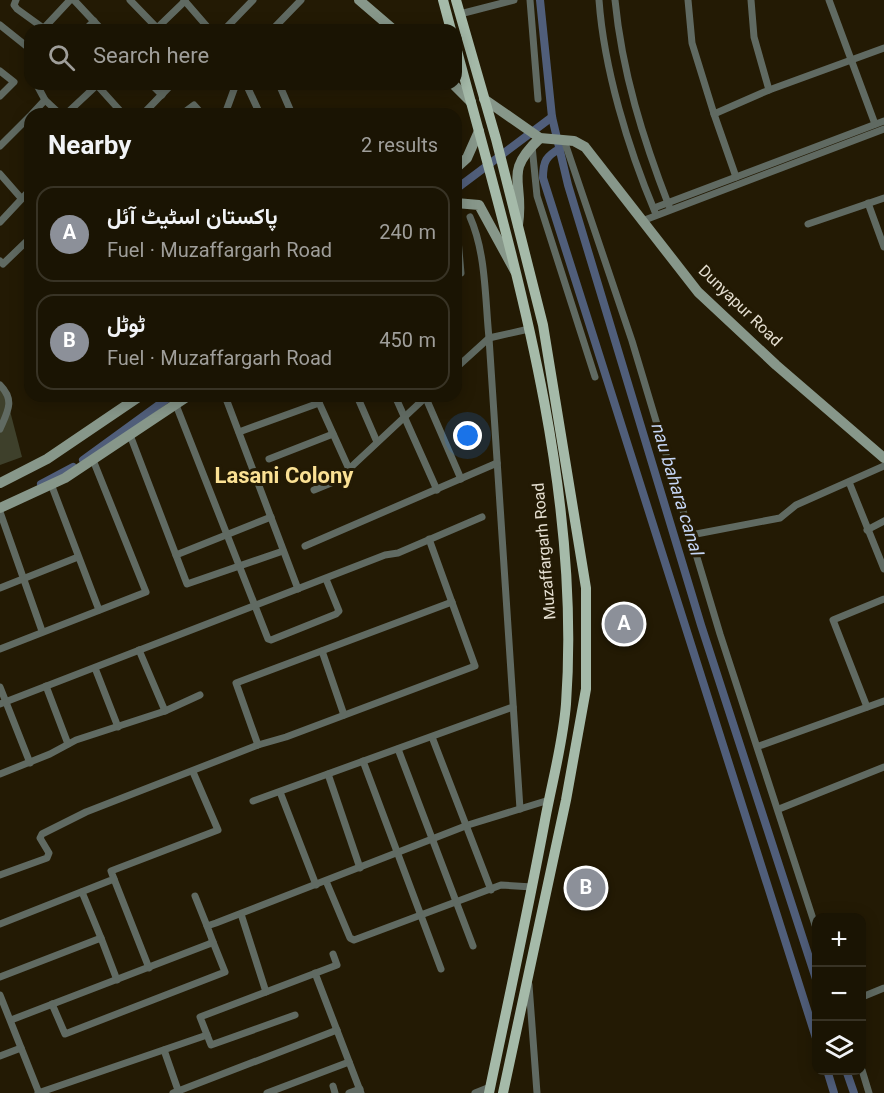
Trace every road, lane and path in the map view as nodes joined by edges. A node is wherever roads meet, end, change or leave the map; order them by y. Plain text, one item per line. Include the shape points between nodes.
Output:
1 (16, 0) edge
2 (72, 0) edge
3 (130, 0) edge
4 (253, 0) edge
5 (301, 0) edge
6 (359, 0) edge
7 (443, 0) edge
8 (456, 0) edge
9 (514, 0) edge
10 (530, 0) edge
11 (599, 0) edge
12 (615, 0) edge
13 (688, 0) edge
14 (751, 0) edge
15 (829, 0) edge
16 (185, 1) edge
17 (460, 14) junction
18 (93, 21) junction
19 (38, 24) edge
20 (50, 24) edge
21 (90, 24) edge
22 (96, 24) edge
23 (152, 24) edge
24 (162, 24) edge
25 (205, 24) edge
26 (230, 24) edge
27 (278, 24) edge
28 (387, 24) edge
29 (449, 24) edge
30 (0, 26) edge
31 (24, 44) edge
32 (884, 48) edge
33 (851, 60) junction
34 (462, 69) edge
35 (0, 71) edge
36 (40, 90) edge
37 (91, 90) edge
38 (101, 90) edge
39 (157, 90) edge
40 (167, 90) edge
41 (234, 90) edge
42 (249, 90) edge
43 (282, 90) edge
44 (459, 90) edge
45 (769, 90) junction
46 (162, 95) junction
47 (0, 96) edge
48 (483, 99) junction
49 (538, 99) dead end
50 (45, 100) junction
51 (471, 102) junction
52 (38, 108) edge
53 (54, 108) edge
54 (72, 108) edge
55 (117, 108) edge
56 (149, 108) edge
57 (227, 108) edge
58 (257, 108) edge
59 (289, 108) edge
60 (714, 114) junction
61 (884, 121) edge
62 (24, 122) edge
63 (875, 124) junction
64 (884, 129) edge
65 (479, 131) junction
66 (539, 139) junction
67 (564, 140) junction
68 (0, 146) edge
69 (462, 163) edge
70 (0, 174) edge
71 (736, 177) junction
72 (24, 195) edge
73 (21, 198) junction
74 (884, 198) edge
75 (462, 204) edge
76 (867, 204) junction
77 (669, 206) junction
78 (655, 212) junction
79 (470, 217) dead end
80 (642, 220) junction
81 (0, 222) edge
82 (808, 224) dead end
83 (518, 226) junction
84 (24, 244) edge
85 (884, 247) edge
86 (0, 261) edge
87 (517, 275) junction
88 (529, 329) junction
89 (489, 338) junction
90 (462, 363) edge
91 (595, 377) dead end
92 (0, 385) edge
93 (131, 402) edge
94 (180, 402) edge
95 (227, 402) edge
96 (313, 402) edge
97 (319, 402) edge
98 (360, 402) edge
99 (398, 402) edge
100 (420, 402) edge
101 (429, 402) edge
102 (176, 405) junction
103 (404, 417) junction
104 (0, 429) edge
105 (239, 432) junction
106 (333, 434) junction
107 (130, 435) junction
108 (562, 439) junction
109 (378, 442) junction
110 (549, 442) junction
111 (884, 458) edge
112 (269, 459) dead end
113 (93, 460) junction
114 (497, 463) junction
115 (884, 466) edge
116 (349, 469) junction
117 (461, 479) junction
118 (1, 480) edge
119 (849, 482) junction
120 (51, 484) junction
121 (314, 490) dead end
122 (437, 490) junction
123 (0, 510) edge
124 (271, 517) junction
125 (482, 517) dead end
126 (884, 521) edge
127 (867, 530) junction
128 (228, 534) junction
129 (691, 535) junction
130 (429, 539) junction
131 (305, 546) dead end
132 (284, 551) junction
133 (176, 555) junction
134 (78, 557) junction
135 (242, 566) junction
136 (884, 569) edge
137 (22, 579) junction
138 (326, 579) junction
139 (0, 588) edge
140 (298, 589) junction
141 (884, 599) edge
142 (452, 602) junction
143 (256, 604) junction
144 (99, 609) junction
145 (42, 631) junction
146 (0, 649) edge
147 (139, 650) junction
148 (322, 651) junction
149 (95, 668) junction
150 (46, 686) junction
151 (0, 687) edge
152 (200, 695) dead end
153 (884, 701) edge
154 (3, 703) edge
155 (513, 707) junction
156 (867, 707) junction
157 (165, 711) junction
158 (344, 715) junction
159 (118, 727) junction
160 (432, 737) junction
161 (68, 744) junction
162 (258, 745) junction
163 (759, 746) junction
164 (398, 749) junction
165 (363, 761) junction
166 (30, 763) junction
167 (884, 768) edge
168 (194, 772) junction
169 (0, 774) edge
170 (328, 774) junction
171 (280, 792) junction
172 (549, 800) junction
173 (253, 801) dead end
174 (779, 808) junction
175 (520, 809) junction
176 (468, 825) junction
177 (433, 840) junction
178 (399, 852) junction
179 (360, 868) junction
180 (0, 875) edge
181 (114, 879) junction
182 (326, 881) junction
183 (316, 885) junction
184 (532, 887) junction
185 (491, 890) junction
186 (82, 892) junction
187 (195, 896) dead end
188 (458, 903) junction
189 (241, 914) junction
190 (812, 915) edge
191 (420, 917) junction
192 (0, 924) edge
193 (207, 927) junction
194 (101, 938) junction
195 (213, 942) junction
196 (473, 946) dead end
197 (333, 954) dead end
198 (148, 968) junction
199 (441, 969) dead end
200 (315, 973) junction
201 (0, 977) edge
202 (528, 979) junction
203 (117, 980) junction
204 (884, 988) edge
205 (266, 992) junction
206 (0, 995) edge
207 (866, 995) edge
208 (52, 1004) junction
209 (2, 1007) edge
210 (295, 1015) dead end
211 (11, 1020) junction
212 (337, 1030) junction
213 (207, 1035) junction
214 (21, 1048) junction
215 (164, 1050) junction
216 (0, 1056) edge
217 (349, 1062) junction
218 (863, 1075) edge
219 (489, 1090) edge
220 (360, 1091) edge
221 (177, 1092) edge
222 (39, 1093) edge
223 (267, 1093) edge
224 (349, 1093) edge
225 (475, 1093) edge
226 (503, 1093) edge
227 (537, 1093) edge
228 (869, 1093) edge

1 - 19 street via 17,9
2 - 18 street
2 - 20 street
3 - 23 street
4 - 26 street
5 - 27 street
6 - 28 main road
7 - 29 main road
8 - 17 main road, Muzaffargarh Road
9 - 17 street
10 - 49 street
11 - 78 street via 622,117
12 - 77 street via 636,117
13 - 60 street via 692,43
14 - 45 street via 754,37
15 - 33 street
16 - 24 street
16 - 25 street
17 - 48 main road, Muzaffargarh Road
18 - 21 street
18 - 22 street
30 - 31 street
32 - 33 street
33 - 45 street
33 - 63 street
34 - 51 main road, Muzaffargarh Road
35 - 47 street via 14,82
36 - 50 street
37 - 54 street
38 - 55 street
39 - 46 street
40 - 46 street
41 - 57 street
42 - 58 street
43 - 59 street
44 - 51 main road
45 - 60 street
46 - 56 street
48 - 66 main road
48 - 83 main road, Muzaffargarh Road
50 - 52 street
50 - 53 street
51 - 65 main road, Muzaffargarh Road
60 - 71 street
61 - 63 street
62 - 68 street
63 - 71 street
64 - 77 street
65 - 69 main road
65 - 87 main road, Muzaffargarh Road
66 - 67 main road, Dunyapur Road
66 - 83 main road via 518,165 522,203
66 - 91 street via 537,196
67 - 80 main road, Dunyapur Road via 585,147
67 - 129 street via 632,341
70 - 73 street
71 - 77 street
72 - 73 street
73 - 81 street
74 - 76 street
75 - 87 main road via 479,205
76 - 82 street
76 - 85 street
77 - 78 street
78 - 80 street
79 - 89 street via 481,261
80 - 111 main road, Dunyapur Road via 698,292
83 - 108 main road, Muzaffargarh Road via 543,325
84 - 86 street via 3,264
87 - 88 main road, Muzaffargarh Road
88 - 89 street
88 - 110 main road, Muzaffargarh Road
89 - 90 street
89 - 114 street
92 - 104 street via 9,394 11,404
93 - 118 main road via 47,459
94 - 102 main road
95 - 105 street
96 - 105 street
97 - 106 street
98 - 109 street
99 - 103 street
100 - 103 street
101 - 117 street
102 - 107 main road
102 - 128 street
103 - 109 street
103 - 122 street
105 - 124 street
106 - 112 street
106 - 116 street
107 - 113 main road
107 - 133 street
108 - 110 main road
108 - 202 main road, Muzaffargarh Road via 586,588 586,689
109 - 116 street
110 - 172 main road, Muzaffargarh Road via 568,595 566,707
113 - 120 main road
113 - 144 street via 147,589
114 - 117 street
114 - 155 street
115 - 119 street
116 - 121 street via 348,476
117 - 122 street
119 - 127 street
119 - 129 street via 796,505 780,518
120 - 123 main road
120 - 134 street
122 - 131 street
123 - 137 street
124 - 128 street
124 - 132 street
125 - 130 street
126 - 127 street
127 - 136 street
128 - 133 street
128 - 135 street
129 - 163 street
130 - 138 street
130 - 142 street
132 - 135 street
132 - 140 street
133 - 135 street via 187,584
134 - 137 street
134 - 144 street
135 - 143 street
137 - 139 street
137 - 145 street
138 - 140 street
138 - 143 street via 339,611 271,640
140 - 143 street
141 - 156 street via 833,621
142 - 148 street
142 - 158 street via 475,666
143 - 147 street
144 - 145 street
145 - 146 street
147 - 149 street
147 - 157 street
148 - 158 street
148 - 162 street via 236,683
149 - 150 street
149 - 159 street
150 - 154 street
150 - 161 street
151 - 154 street
152 - 157 street
153 - 156 street
154 - 166 street
155 - 160 street
155 - 175 street
156 - 163 street
157 - 159 street
158 - 162 street
159 - 161 street
160 - 164 street
160 - 176 street
161 - 166 street
162 - 168 street
163 - 174 street
164 - 165 street
164 - 177 street
165 - 170 street
165 - 178 street
166 - 169 street
167 - 174 street
168 - 180 street via 86,812 42,834 48,858
168 - 181 street via 218,830 111,871
170 - 171 street
170 - 179 street
171 - 173 street
171 - 183 street
172 - 175 street
172 - 184 main road, Muzaffargarh Road
174 - 190 street
175 - 176 street
176 - 177 street
176 - 185 street
177 - 178 street
177 - 188 street
178 - 179 street
178 - 191 street
179 - 182 street
181 - 186 street
181 - 198 street
182 - 183 street
182 - 191 street via 354,940
183 - 189 street
184 - 185 street via 501,885
184 - 219 main road, Muzaffargarh Road
185 - 188 street
186 - 192 street
186 - 194 street
187 - 193 street
188 - 191 street
188 - 196 street
189 - 193 street
189 - 205 street
191 - 199 street
193 - 195 street
194 - 201 street
194 - 203 street
195 - 198 street
195 - 208 street via 225,972 65,1034
197 - 200 street via 337,965
198 - 203 street
200 - 205 street
200 - 212 street
202 - 226 main road, Muzaffargarh Road
202 - 227 street
203 - 208 street
204 - 207 street
205 - 213 street via 200,1017
206 - 209 street
208 - 211 street
209 - 211 street
210 - 213 street via 211,1045
211 - 214 street
212 - 217 street
212 - 221 street
213 - 215 street
214 - 216 street
214 - 222 street
215 - 221 street
215 - 222 street
217 - 220 street
217 - 223 street
218 - 228 street
219 - 225 street
220 - 224 street

